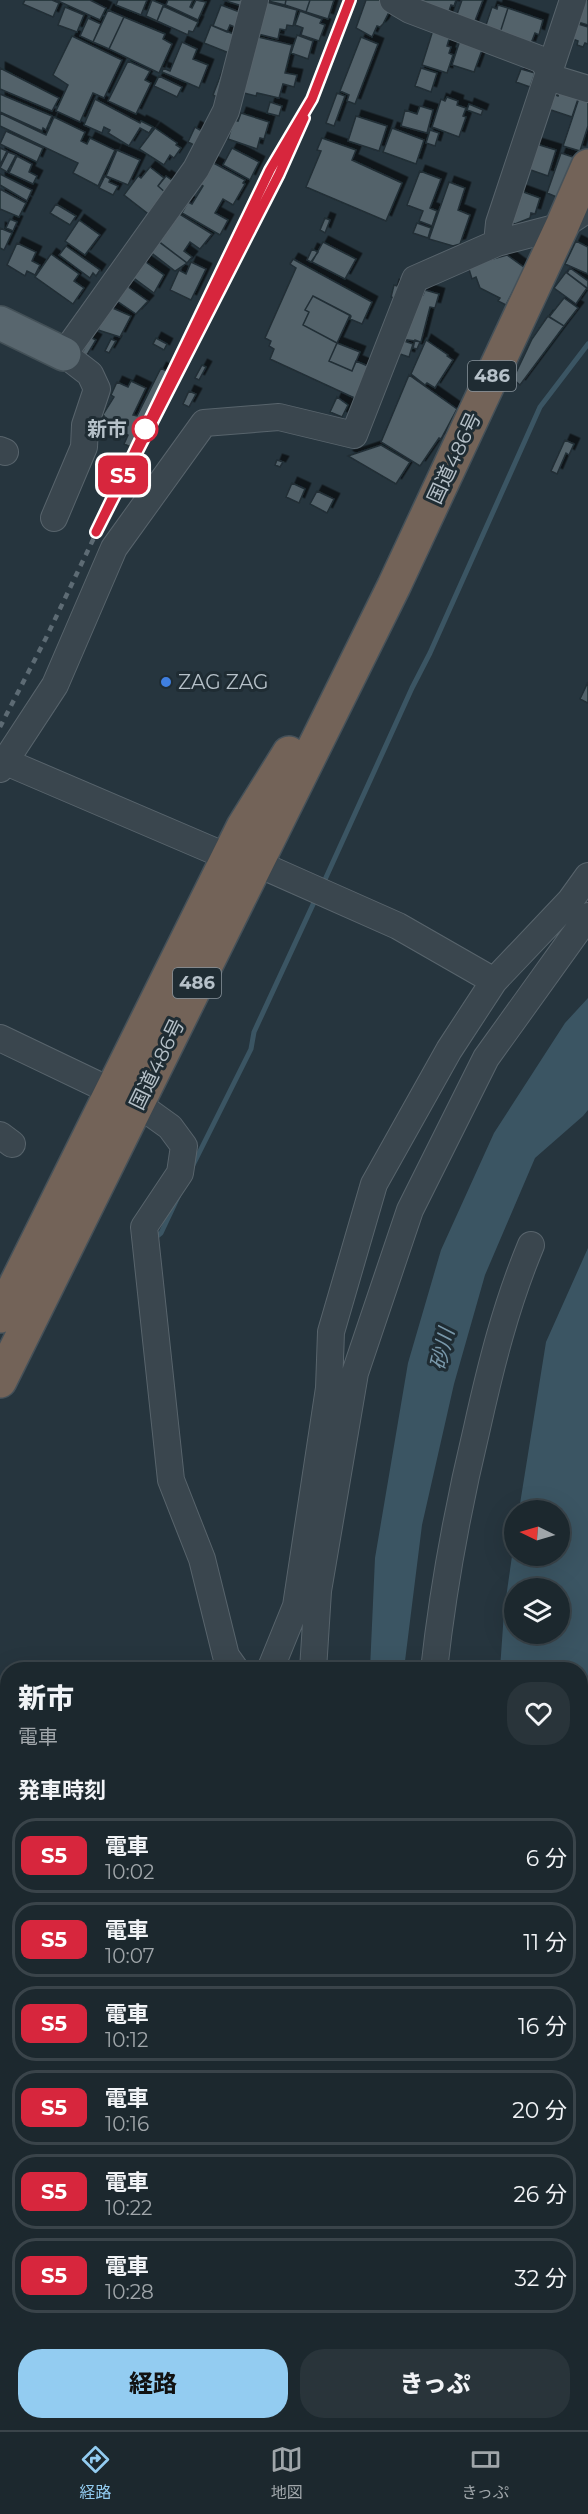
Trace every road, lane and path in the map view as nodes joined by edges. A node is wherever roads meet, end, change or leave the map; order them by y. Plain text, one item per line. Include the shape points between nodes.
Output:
1 (255, 0) edge
2 (393, 0) edge
3 (573, 0) edge
4 (549, 72) junction
5 (588, 89) edge
6 (588, 166) edge
7 (575, 218) edge
8 (497, 243) junction
9 (0, 323) edge
10 (64, 354) junction
11 (54, 518) dead end
12 (3, 765) edge
13 (242, 860) junction
14 (588, 876) edge
15 (588, 916) edge
16 (494, 981) junction
17 (0, 1038) edge
18 (125, 1097) junction
19 (531, 1245) dead end
20 (0, 1316) edge
21 (0, 1381) edge
22 (296, 1606) junction
23 (230, 1662) edge
24 (273, 1662) edge
25 (290, 1662) edge
26 (314, 1662) edge
27 (435, 1662) edge

1 - 10 street via 226,111 196,169
2 - 4 street via 542,60
3 - 4 street
4 - 5 street via 555,79
4 - 8 street via 499,223
6 - 7 highway, 国道486号 / 486
7 - 8 street
7 - 13 highway, 国道486号 / 486 via 394,586
8 - 12 street via 415,279 354,435 279,417 204,423 114,548 55,685
9 - 10 main road
10 - 11 street via 90,374 98,389 84,425 84,447
12 - 13 street
13 - 16 street via 398,926
13 - 18 highway, 国道486号 / 486
14 - 16 street via 570,901
15 - 26 street via 486,1058 410,1210 356,1373 318,1591
16 - 22 street via 448,1050 374,1184 331,1332 329,1388
17 - 18 street
18 - 20 highway, 国道486号 / 486
18 - 21 highway, 国道486号 / 486
18 - 23 street via 170,1127 184,1146 180,1173 144,1227 171,1480 202,1559
19 - 27 street via 495,1348 465,1476
22 - 24 street
22 - 25 street

